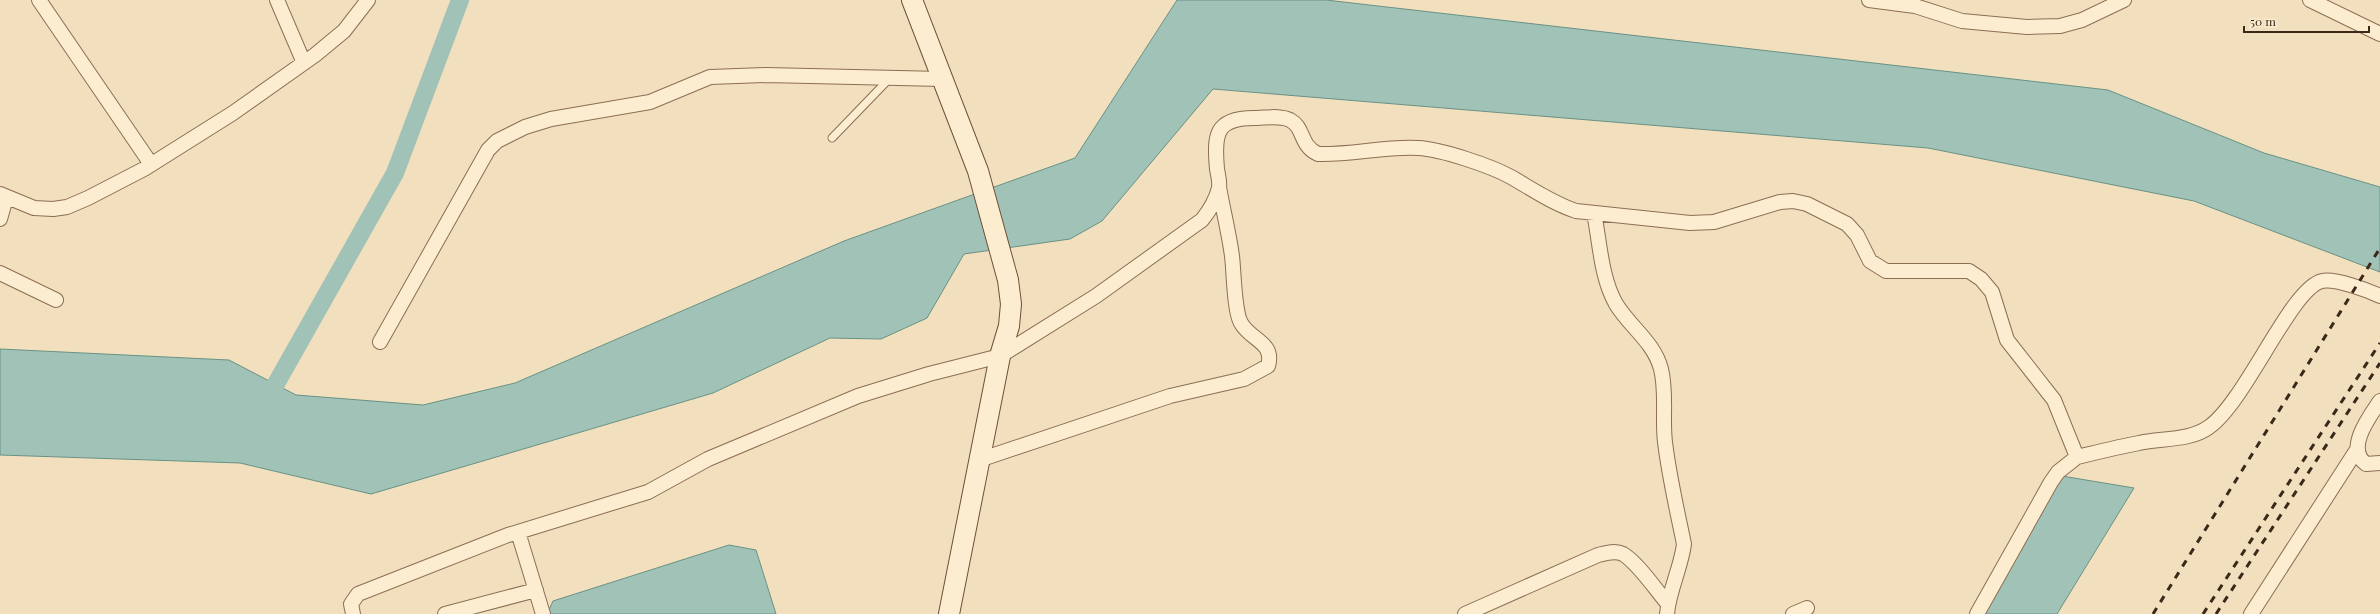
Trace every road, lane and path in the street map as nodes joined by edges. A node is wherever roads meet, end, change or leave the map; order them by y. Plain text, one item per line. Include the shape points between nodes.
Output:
1 (39, 0) edge
2 (277, 0) edge
3 (368, 0) edge
4 (912, 0) edge
5 (1870, 0) edge
6 (2124, 0) edge
7 (2310, 0) edge
8 (2380, 34) edge
9 (304, 63) junction
10 (890, 78) junction
11 (942, 78) junction
12 (832, 138) dead end
13 (151, 164) junction
14 (1219, 186) junction
15 (3, 196) edge
16 (1594, 213) junction
17 (0, 219) edge
18 (0, 273) edge
19 (2380, 296) edge
20 (56, 300) dead end
21 (380, 342) dead end
22 (1000, 356) junction
23 (2380, 401) edge
24 (2356, 450) junction
25 (2077, 457) junction
26 (979, 460) junction
27 (2380, 464) edge
28 (518, 532) junction
29 (536, 590) junction
30 (1807, 608) dead end
31 (1668, 609) edge
32 (353, 614) edge
33 (445, 614) edge
34 (543, 614) edge
35 (949, 614) edge
36 (1465, 614) edge
37 (1793, 614) edge
38 (1977, 614) edge
39 (2251, 614) edge

1 - 13 street
2 - 9 street
3 - 9 street via 344,31
4 - 11 main road
5 - 6 street via 1915,6 1962,21 2027,26 2060,26 2082,20
7 - 8 street
9 - 13 street via 233,114
10 - 11 street
10 - 12 lane
10 - 21 street via 766,75 710,78 650,102 551,119 509,134 488,150
11 - 22 main road via 978,171 1008,280 1011,304 1009,326
13 - 15 street via 67,207 34,208
14 - 16 street via 1216,151 1221,127 1240,118 1279,117 1295,123 1305,145 1318,154 1418,148 1435,151 1510,176 1562,206
14 - 22 street via 1211,209 1202,220 1096,296
14 - 26 street via 1232,254 1240,323 1266,348 1270,357 1268,366 1244,378 1170,396
15 - 17 street
16 - 25 street via 1690,223 1714,222 1780,202 1793,201 1807,204 1848,224 1857,235 1870,261 1886,271 1969,271 1982,279 1992,292 2007,340 2054,400
16 - 31 street via 1611,294 1630,323 1647,341 1662,375 1664,440 1684,544
18 - 20 street
19 - 25 street via 2332,281 2313,284 2295,306 2223,417 2208,429
22 - 26 main road
22 - 28 street via 858,396 708,459 648,492
23 - 24 street via 2357,443
24 - 27 street via 2359,459 2366,464
24 - 39 street
25 - 38 street via 2063,467 2051,482
26 - 35 main road
28 - 29 street
28 - 32 street via 358,594 351,604
29 - 33 street
29 - 34 street
30 - 37 street
31 - 36 street via 1634,564 1622,554 1612,552 1598,555

